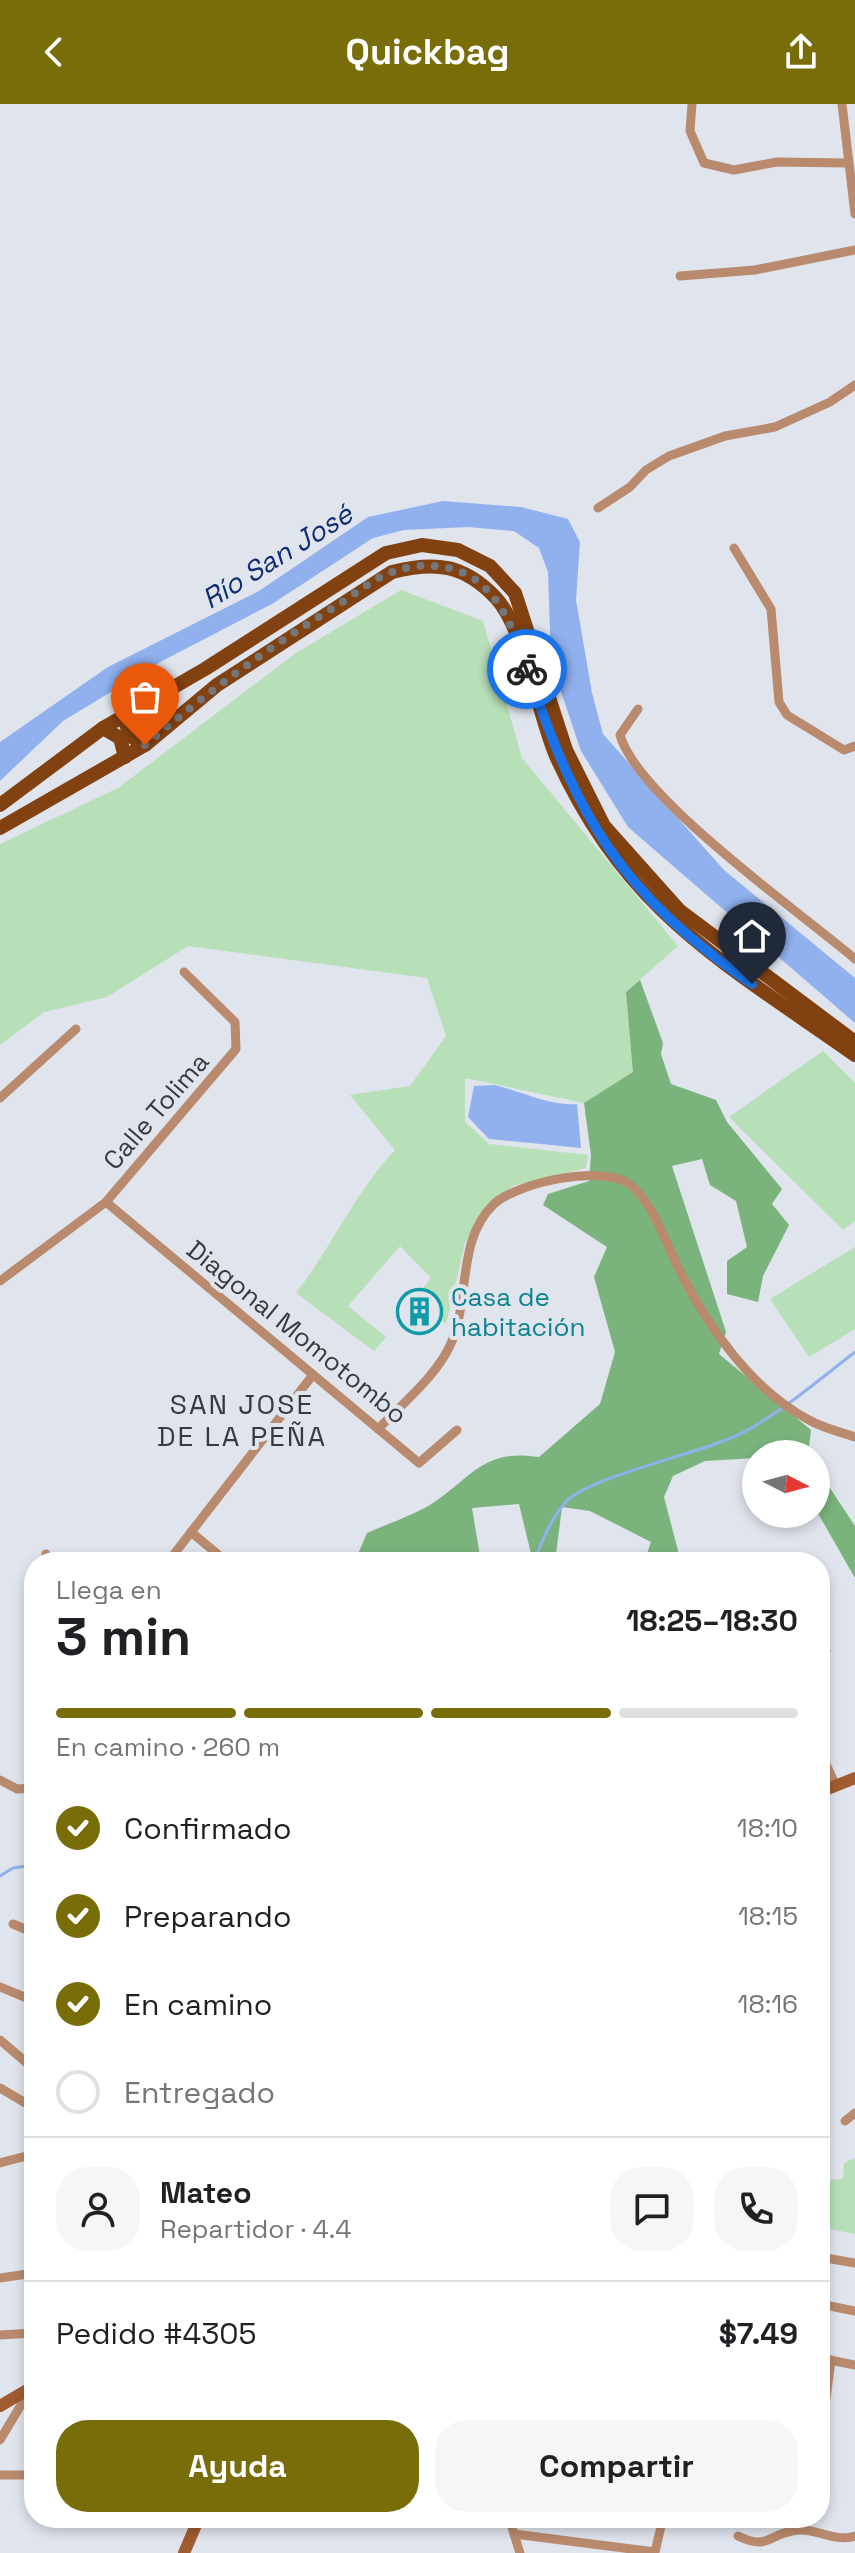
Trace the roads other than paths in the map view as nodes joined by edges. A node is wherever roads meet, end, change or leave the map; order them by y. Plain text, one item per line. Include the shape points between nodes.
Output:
1 (692, 104) edge
2 (842, 104) edge
3 (847, 163) junction
4 (855, 214) edge
5 (855, 250) edge
6 (680, 276) dead end
7 (855, 385) edge
8 (598, 508) dead end
9 (734, 548) dead end
10 (638, 709) dead end
11 (123, 715) junction
12 (103, 728) junction
13 (145, 745) junction
14 (855, 746) edge
15 (125, 757) junction
16 (0, 805) edge
17 (0, 828) edge
18 (855, 959) edge
19 (184, 972) dead end
20 (76, 1029) dead end
21 (855, 1042) edge
22 (855, 1055) edge
23 (0, 1098) edge
24 (106, 1202) junction
25 (0, 1281) edge
26 (312, 1376) junction
27 (378, 1429) junction
28 (457, 1430) dead end
29 (855, 1437) edge
30 (191, 1532) junction
31 (176, 1552) edge
32 (215, 1552) edge
33 (830, 1773) edge
34 (855, 1779) edge
35 (0, 1780) edge
36 (836, 1786) junction
37 (830, 1788) edge
38 (24, 1789) edge
39 (13, 1924) dead end
40 (24, 1929) edge
41 (0, 1987) edge
42 (24, 1997) edge
43 (0, 2040) edge
44 (24, 2060) edge
45 (0, 2088) edge
46 (24, 2102) edge
47 (855, 2113) edge
48 (845, 2121) dead end
49 (24, 2157) edge
50 (0, 2163) edge
51 (830, 2259) edge
52 (855, 2263) edge
53 (24, 2274) edge
54 (0, 2278) edge
55 (830, 2306) edge
56 (855, 2311) edge
57 (24, 2334) edge
58 (0, 2335) edge
59 (831, 2360) joint
60 (855, 2365) edge
61 (830, 2368) edge
62 (24, 2392) edge
63 (24, 2401) edge
64 (0, 2406) edge
65 (0, 2440) edge
66 (0, 2475) edge
67 (24, 2475) edge
68 (195, 2528) edge
69 (512, 2528) edge
70 (661, 2528) edge
71 (514, 2534) junction
72 (738, 2536) dead end
73 (855, 2536) edge
74 (184, 2553) edge
75 (520, 2553) edge

1 - 3 street via 690,131 704,163 734,170 777,162
2 - 3 street
3 - 4 street
5 - 6 street via 755,270
7 - 8 street via 775,427 725,436 669,456
9 - 14 street via 771,609 779,702 787,715 844,750
10 - 18 street via 620,735 640,772 696,827
11 - 12 main road
11 - 13 main road via 130,736
11 - 21 main road via 386,553 422,545 458,550 490,566 515,593 566,750 611,835 679,910
12 - 15 main road via 120,738
12 - 16 main road
13 - 15 main road
13 - 22 main road via 217,685 392,572 421,565 452,568 479,582 499,602 556,754 594,831 624,873 670,922 727,967
15 - 17 main road
19 - 24 street, Calle Tolima via 235,1022 236,1049
20 - 23 street
24 - 25 street, Calle Tolima
24 - 26 street, Diagonal Momotombo
26 - 27 street, Diagonal Momotombo
26 - 30 street
27 - 28 street, Diagonal Momotombo via 420,1464
27 - 29 street via 452,1343 472,1237 483,1216 513,1193 583,1175 616,1176 632,1186 707,1323 790,1408
30 - 31 street
30 - 32 street
33 - 36 street
34 - 36 main road
35 - 38 street
36 - 37 main road
39 - 40 street
41 - 42 street
43 - 44 street
45 - 46 street
47 - 48 street
49 - 50 street
51 - 52 street
53 - 54 street
55 - 56 street
57 - 58 street
59 - 60 street
59 - 61 street
62 - 64 main road
63 - 65 street
66 - 67 street
68 - 74 main road
69 - 71 street
70 - 71 street via 655,2552
71 - 75 street
72 - 73 street via 754,2543 792,2531 840,2540

